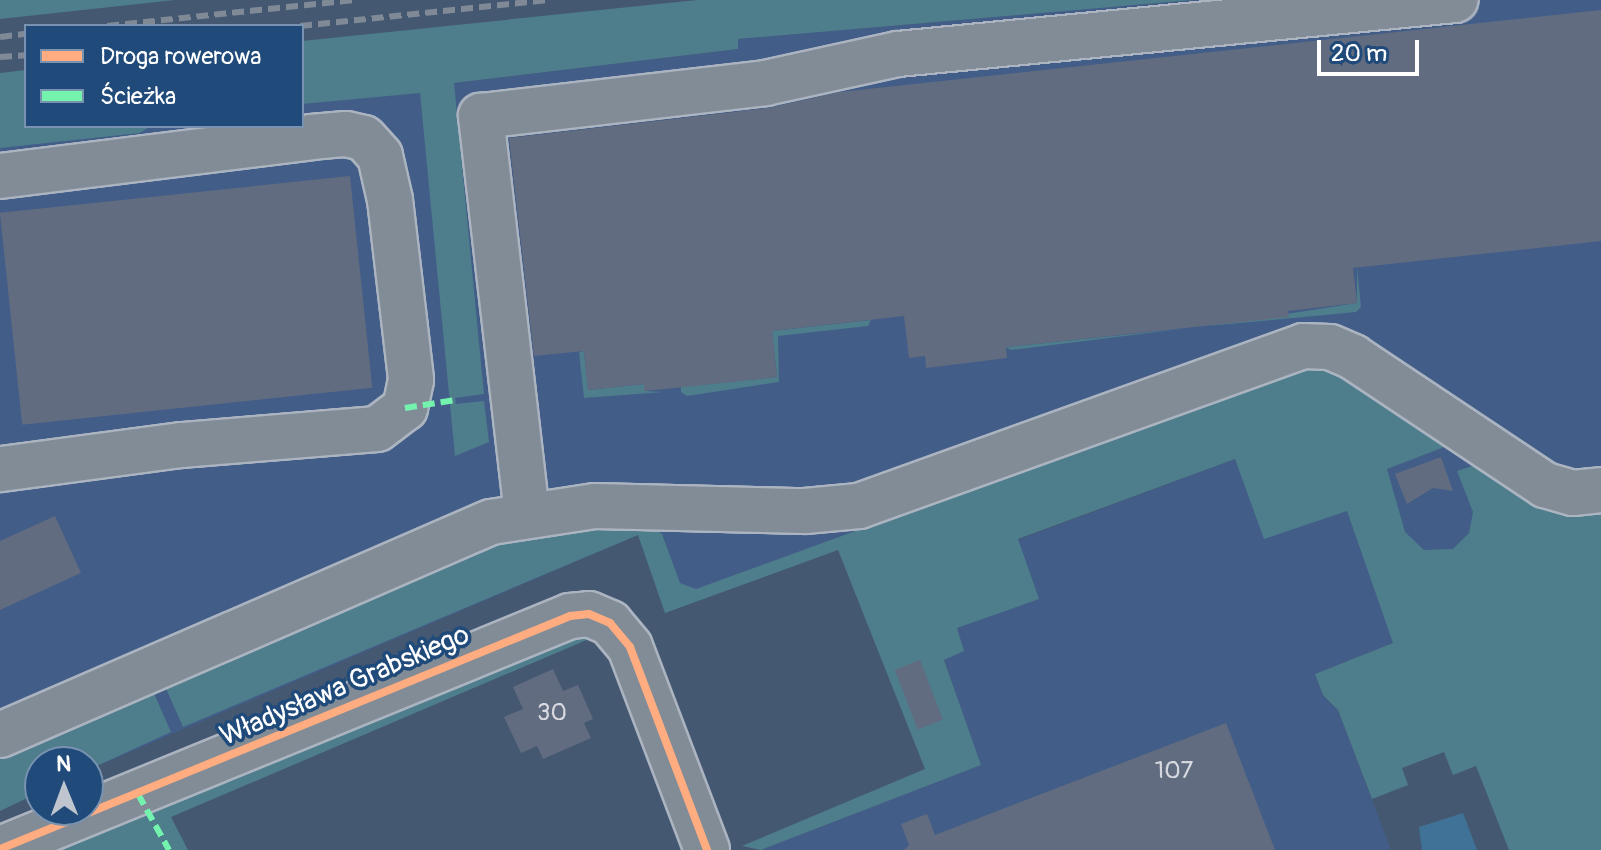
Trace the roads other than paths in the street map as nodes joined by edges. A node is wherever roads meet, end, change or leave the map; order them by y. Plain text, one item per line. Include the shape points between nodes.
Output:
1 (1455, 0) edge
2 (0, 176) edge
3 (0, 469) edge
4 (1601, 490) edge
5 (527, 514) junction
6 (0, 735) edge
7 (0, 849) edge
8 (707, 850) edge

1 - 5 street via 898,54 765,83 481,116
2 - 3 street via 322,136 364,138 380,156 390,200 411,380 405,408 377,429 181,445
4 - 5 street via 1573,493 1545,485 1353,357 1318,345 1289,349 859,506 805,511 595,506
5 - 6 street via 449,536
7 - 8 street, Władysława Grabskiego via 570,616 589,614 610,623 630,647

